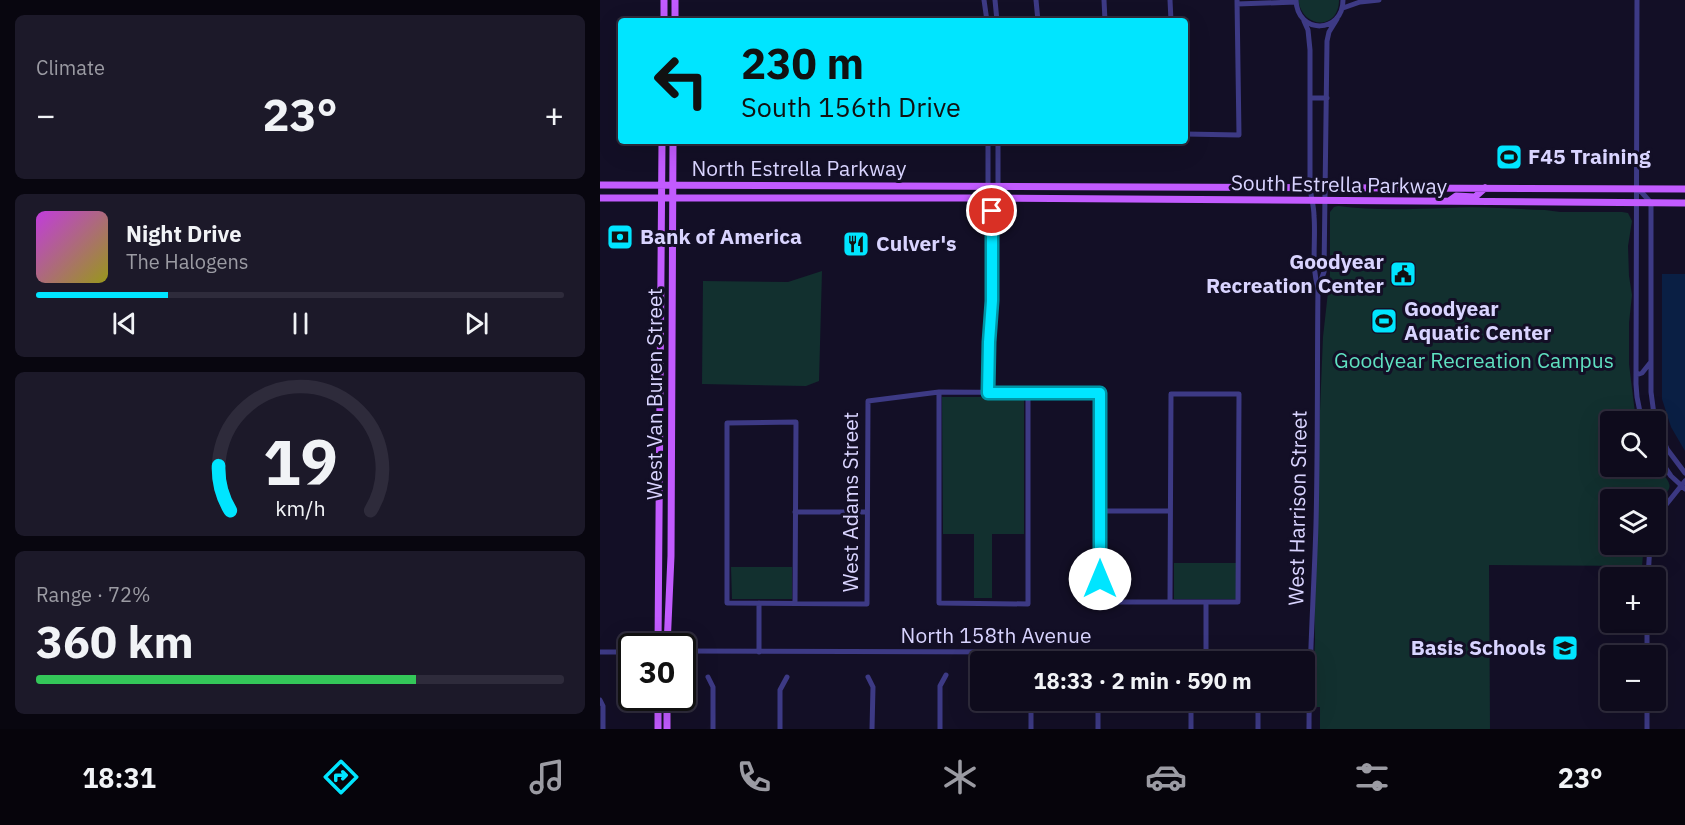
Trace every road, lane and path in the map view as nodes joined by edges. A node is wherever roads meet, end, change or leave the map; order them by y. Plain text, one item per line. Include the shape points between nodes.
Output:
1 (664, 0) edge
2 (675, 0) edge
3 (984, 0) edge
4 (1036, 0) edge
5 (1104, 0) edge
6 (1170, 0) edge
7 (1343, 0) edge
8 (1379, 0) edge
9 (1637, 0) edge
10 (1296, 1) edge
11 (1358, 1) edge
12 (1237, 2) edge
13 (995, 3) edge
14 (986, 8) junction
15 (1343, 8) junction
16 (664, 18) edge
17 (675, 18) edge
18 (987, 18) edge
19 (997, 18) edge
20 (1038, 18) edge
21 (1105, 18) edge
22 (1171, 18) edge
23 (1337, 19) junction
24 (1305, 21) junction
25 (1311, 98) junction
26 (1327, 98) junction
27 (1188, 134) edge
28 (662, 144) edge
29 (673, 144) edge
30 (988, 144) edge
31 (998, 144) edge
32 (600, 185) edge
33 (662, 185) junction
34 (673, 185) junction
35 (828, 186) junction
36 (988, 187) junction
37 (998, 187) junction
38 (1310, 187) junction
39 (1326, 187) junction
40 (1485, 188) junction
41 (1638, 188) junction
42 (1685, 189) edge
43 (600, 198) edge
44 (662, 198) junction
45 (673, 198) junction
46 (828, 198) junction
47 (992, 198) junction
48 (1311, 200) junction
49 (1326, 200) junction
50 (1447, 202) junction
51 (1638, 202) junction
52 (1651, 203) junction
53 (1685, 203) edge
54 (1318, 288) junction
55 (660, 354) junction
56 (672, 354) junction
57 (1651, 361) junction
58 (1636, 375) junction
59 (939, 392) junction
60 (988, 393) junction
61 (1028, 393) junction
62 (1640, 411) edge
63 (1654, 411) edge
64 (1666, 447) edge
65 (1666, 465) edge
66 (1685, 473) edge
67 (1684, 486) edge
68 (1666, 505) edge
69 (1100, 511) junction
70 (1170, 511) junction
71 (866, 512) junction
72 (795, 513) junction
73 (1170, 602) junction
74 (1206, 602) junction
75 (759, 603) junction
76 (795, 603) junction
77 (658, 633) edge
78 (668, 633) edge
79 (696, 651) edge
80 (1206, 651) edge
81 (1309, 651) edge
82 (600, 652) edge
83 (618, 652) edge
84 (759, 652) junction
85 (970, 652) edge
86 (946, 675) dead end
87 (708, 676) dead end
88 (868, 676) dead end
89 (787, 677) dead end
90 (600, 700) edge
91 (658, 711) edge
92 (668, 711) edge
93 (1031, 711) edge
94 (1098, 711) edge
95 (1191, 711) edge
96 (1258, 711) edge
97 (1309, 711) edge
98 (1647, 711) edge
99 (603, 729) edge
100 (658, 729) edge
101 (668, 729) edge
102 (713, 729) edge
103 (780, 729) edge
104 (873, 729) edge
105 (940, 729) edge
106 (1031, 729) edge
107 (1098, 729) edge
108 (1191, 729) edge
109 (1258, 729) edge
110 (1309, 729) edge
111 (1647, 729) edge

1 - 16 main road
2 - 17 main road
3 - 14 street
4 - 20 street
5 - 21 street
6 - 22 street
7 - 15 street
8 - 11 street
9 - 41 street
10 - 12 street
10 - 24 street, West Harrison Street
11 - 15 street
12 - 27 street via 1239,135
13 - 14 street
13 - 19 street
14 - 18 street
15 - 23 street, West Harrison Street
23 - 24 street via 1325,26
23 - 26 street, West Harrison Street via 1327,41
24 - 25 street, West Harrison Street
25 - 26 street
25 - 38 street, West Harrison Street
26 - 39 street, West Harrison Street
28 - 33 main road, West Van Buren Street
29 - 34 main road, West Van Buren Street
30 - 36 street
31 - 37 street
32 - 33 main road, North Estrella Parkway
33 - 34 main road, North Estrella Parkway
33 - 44 main road, West Van Buren Street
34 - 35 main road, North Estrella Parkway
34 - 45 main road, West Van Buren Street
35 - 36 main road, North Estrella Parkway
35 - 46 main road
36 - 37 main road, North Estrella Parkway
36 - 47 street
37 - 38 main road, South Estrella Parkway
37 - 47 street
38 - 39 main road, South Estrella Parkway
38 - 48 street, West Harrison Street
39 - 40 main road, South Estrella Parkway
39 - 49 street, West Harrison Street
40 - 41 main road, South Estrella Parkway
40 - 50 main road via 1475,197 1456,196
41 - 42 main road, South Estrella Parkway
41 - 51 street
41 - 52 street
43 - 44 main road, North Estrella Parkway
44 - 45 main road, North Estrella Parkway
44 - 55 main road, West Van Buren Street
45 - 46 main road, North Estrella Parkway
45 - 56 main road, West Van Buren Street
46 - 47 main road, North Estrella Parkway
47 - 48 main road, South Estrella Parkway
47 - 60 street
48 - 49 main road, South Estrella Parkway
48 - 54 street, West Harrison Street
49 - 50 main road, South Estrella Parkway
49 - 54 street, West Harrison Street via 1324,272
50 - 51 main road, South Estrella Parkway
51 - 52 main road, South Estrella Parkway
51 - 58 street
52 - 53 main road, South Estrella Parkway
52 - 57 street
54 - 81 street, West Harrison Street via 1316,521
55 - 56 main road
55 - 77 main road, West Van Buren Street
56 - 78 main road, West Van Buren Street
57 - 58 street
57 - 63 street
58 - 62 street
59 - 60 street
59 - 61 street via 939,603 1028,604
59 - 71 street, West Adams Street via 868,401
60 - 61 street
61 - 69 street via 1100,393
64 - 66 street
65 - 67 street
67 - 68 street
69 - 70 street
69 - 73 street via 1100,602
70 - 73 street
70 - 74 street via 1171,394 1239,394 1238,602
71 - 72 street
71 - 76 street, West Adams Street via 867,604
72 - 75 street via 796,422 727,423 727,603
72 - 76 street
73 - 74 street
74 - 80 street
75 - 76 street
75 - 84 street
79 - 84 street, North 158th Avenue
82 - 83 street
84 - 85 street, North 158th Avenue
86 - 105 street via 940,686
87 - 102 street via 713,687
88 - 104 street via 873,687
89 - 103 street via 780,690
90 - 99 street
91 - 100 main road
92 - 101 main road
93 - 106 street
94 - 107 street
95 - 108 street
96 - 109 street
97 - 110 street, West Harrison Street
98 - 111 street

